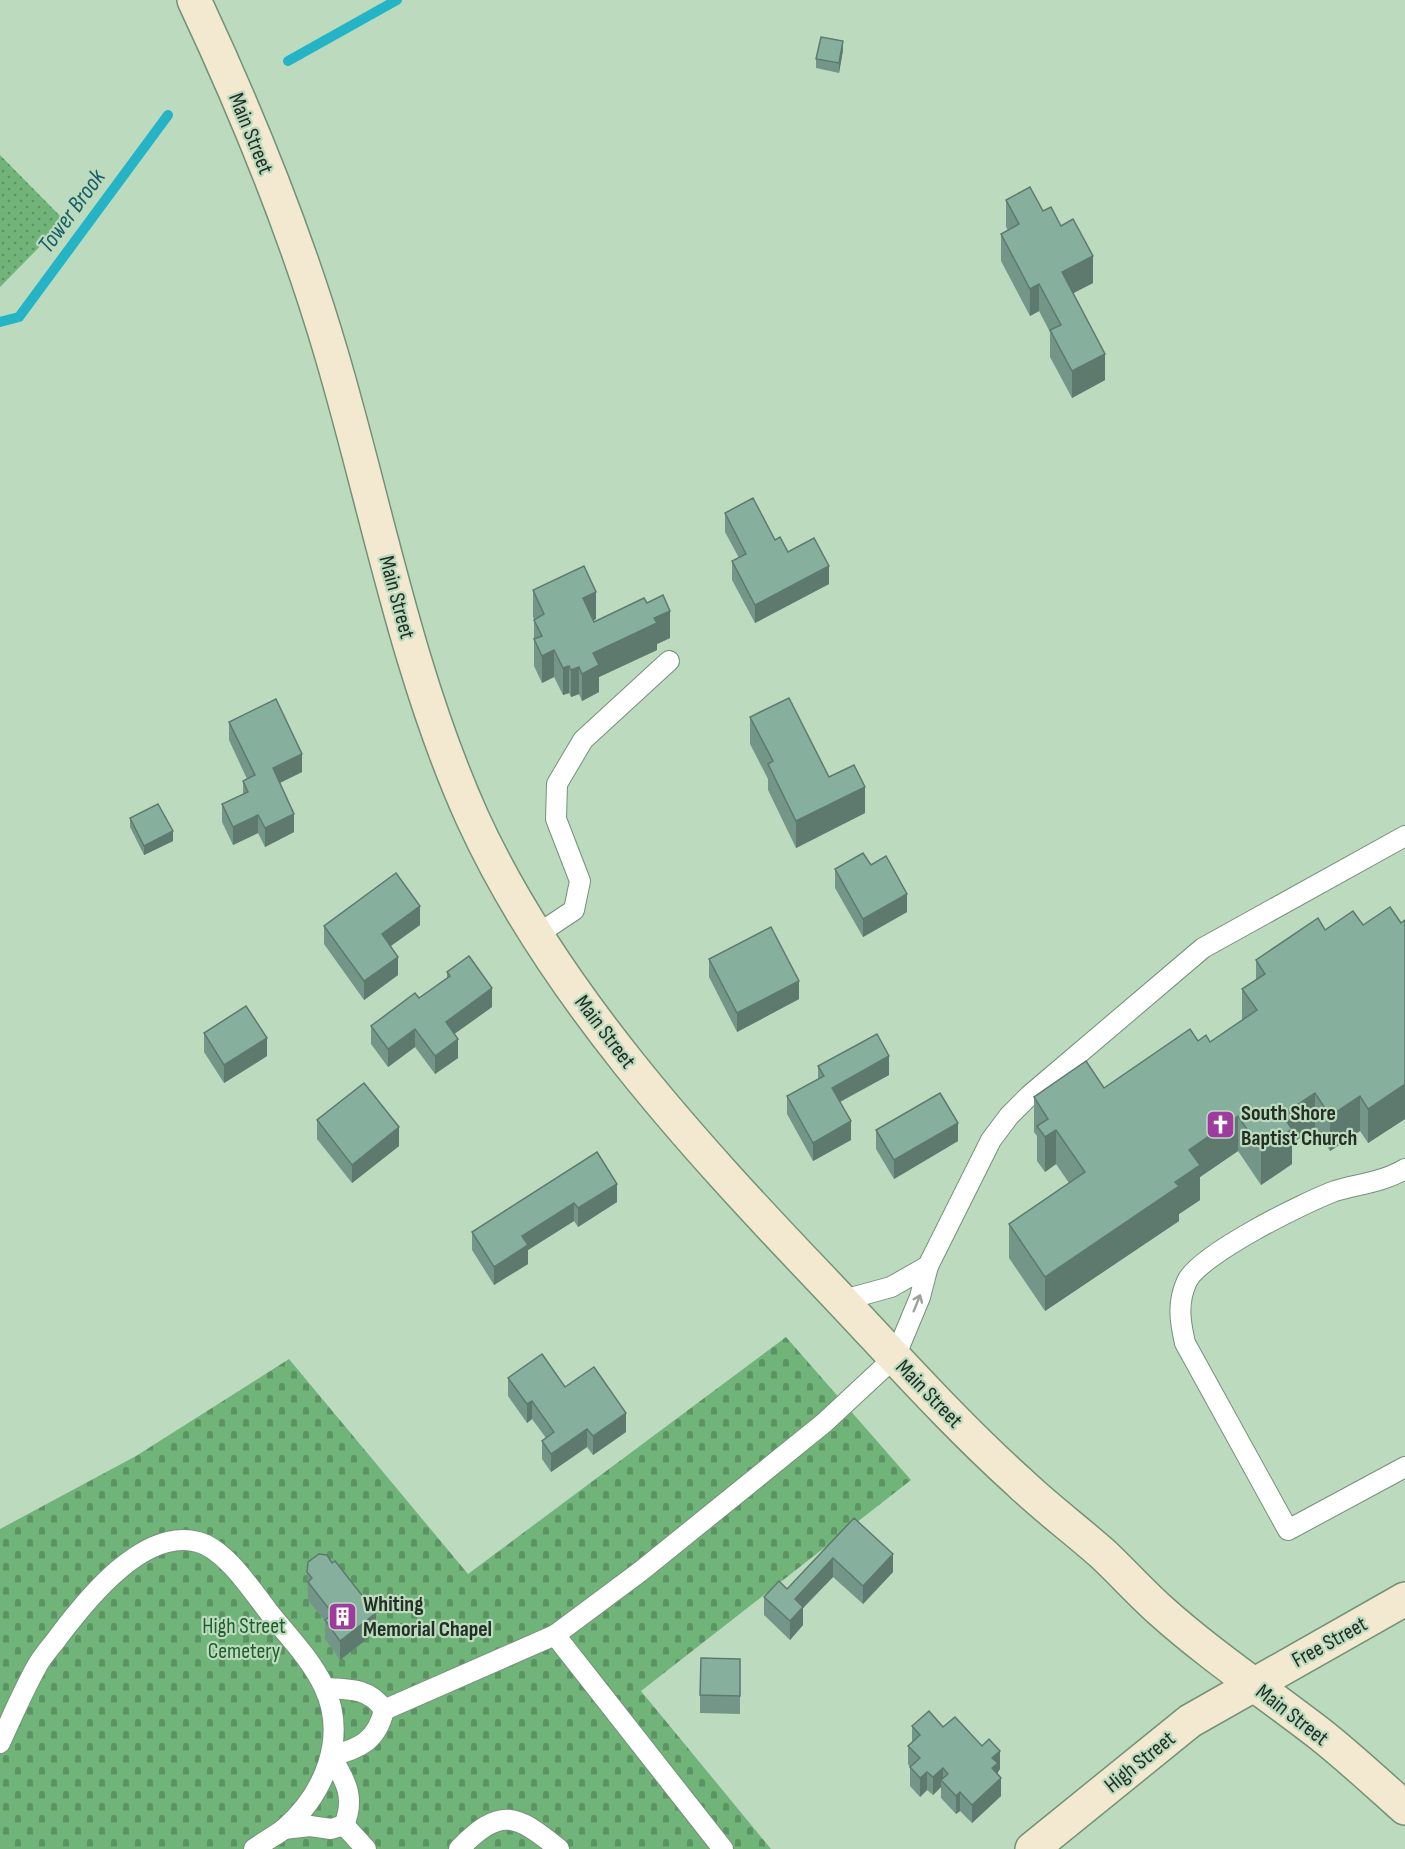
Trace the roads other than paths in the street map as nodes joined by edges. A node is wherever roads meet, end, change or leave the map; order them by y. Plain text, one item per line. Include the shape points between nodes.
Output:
1 (194, 0) edge
2 (669, 661) dead end
3 (1405, 836) edge
4 (538, 934) junction
5 (1405, 1169) edge
6 (928, 1266) junction
7 (840, 1301) junction
8 (894, 1357) junction
9 (1405, 1467) edge
10 (1405, 1599) edge
11 (555, 1635) junction
12 (1254, 1684) junction
13 (325, 1688) junction
14 (384, 1710) junction
15 (0, 1743) edge
16 (331, 1756) junction
17 (1405, 1808) edge
18 (344, 1825) junction
19 (284, 1828) junction
20 (254, 1849) edge
21 (366, 1849) edge
22 (459, 1849) edge
23 (559, 1849) edge
24 (723, 1849) edge
25 (1032, 1849) edge

1 - 4 main road, Main Street via 253,131 303,262 407,632 454,775 489,852
2 - 4 lane via 583,740 557,784 556,819 580,881 574,910
3 - 6 lane via 1203,948 1030,1095 991,1140
4 - 7 main road, Main Street via 594,1017 655,1096
5 - 9 lane via 1370,1184 1307,1202 1207,1258 1188,1278 1180,1300 1185,1343 1288,1530
6 - 7 lane via 891,1287
8 -> 6 lane via 920,1297
7 - 8 main road, Main Street
8 - 11 lane via 824,1423
8 - 12 main road, Main Street via 1018,1482 1104,1555 1159,1609
10 - 12 main road, Free Street
11 - 14 lane
11 - 24 lane
12 - 17 main road, Main Street via 1324,1737
12 - 25 main road, High Street via 1190,1720
13 - 14 lane via 363,1693 377,1699
13 - 15 lane via 313,1667 232,1566 200,1542 183,1539 154,1546 100,1587 39,1664
13 - 16 lane via 334,1731
14 - 16 lane via 381,1723 369,1739 355,1750
16 - 18 lane via 347,1783 349,1813
16 - 19 lane via 325,1776 311,1798
18 - 19 lane via 331,1829
18 - 21 lane
19 - 20 lane
22 - 23 lane via 483,1826 507,1819 529,1826

